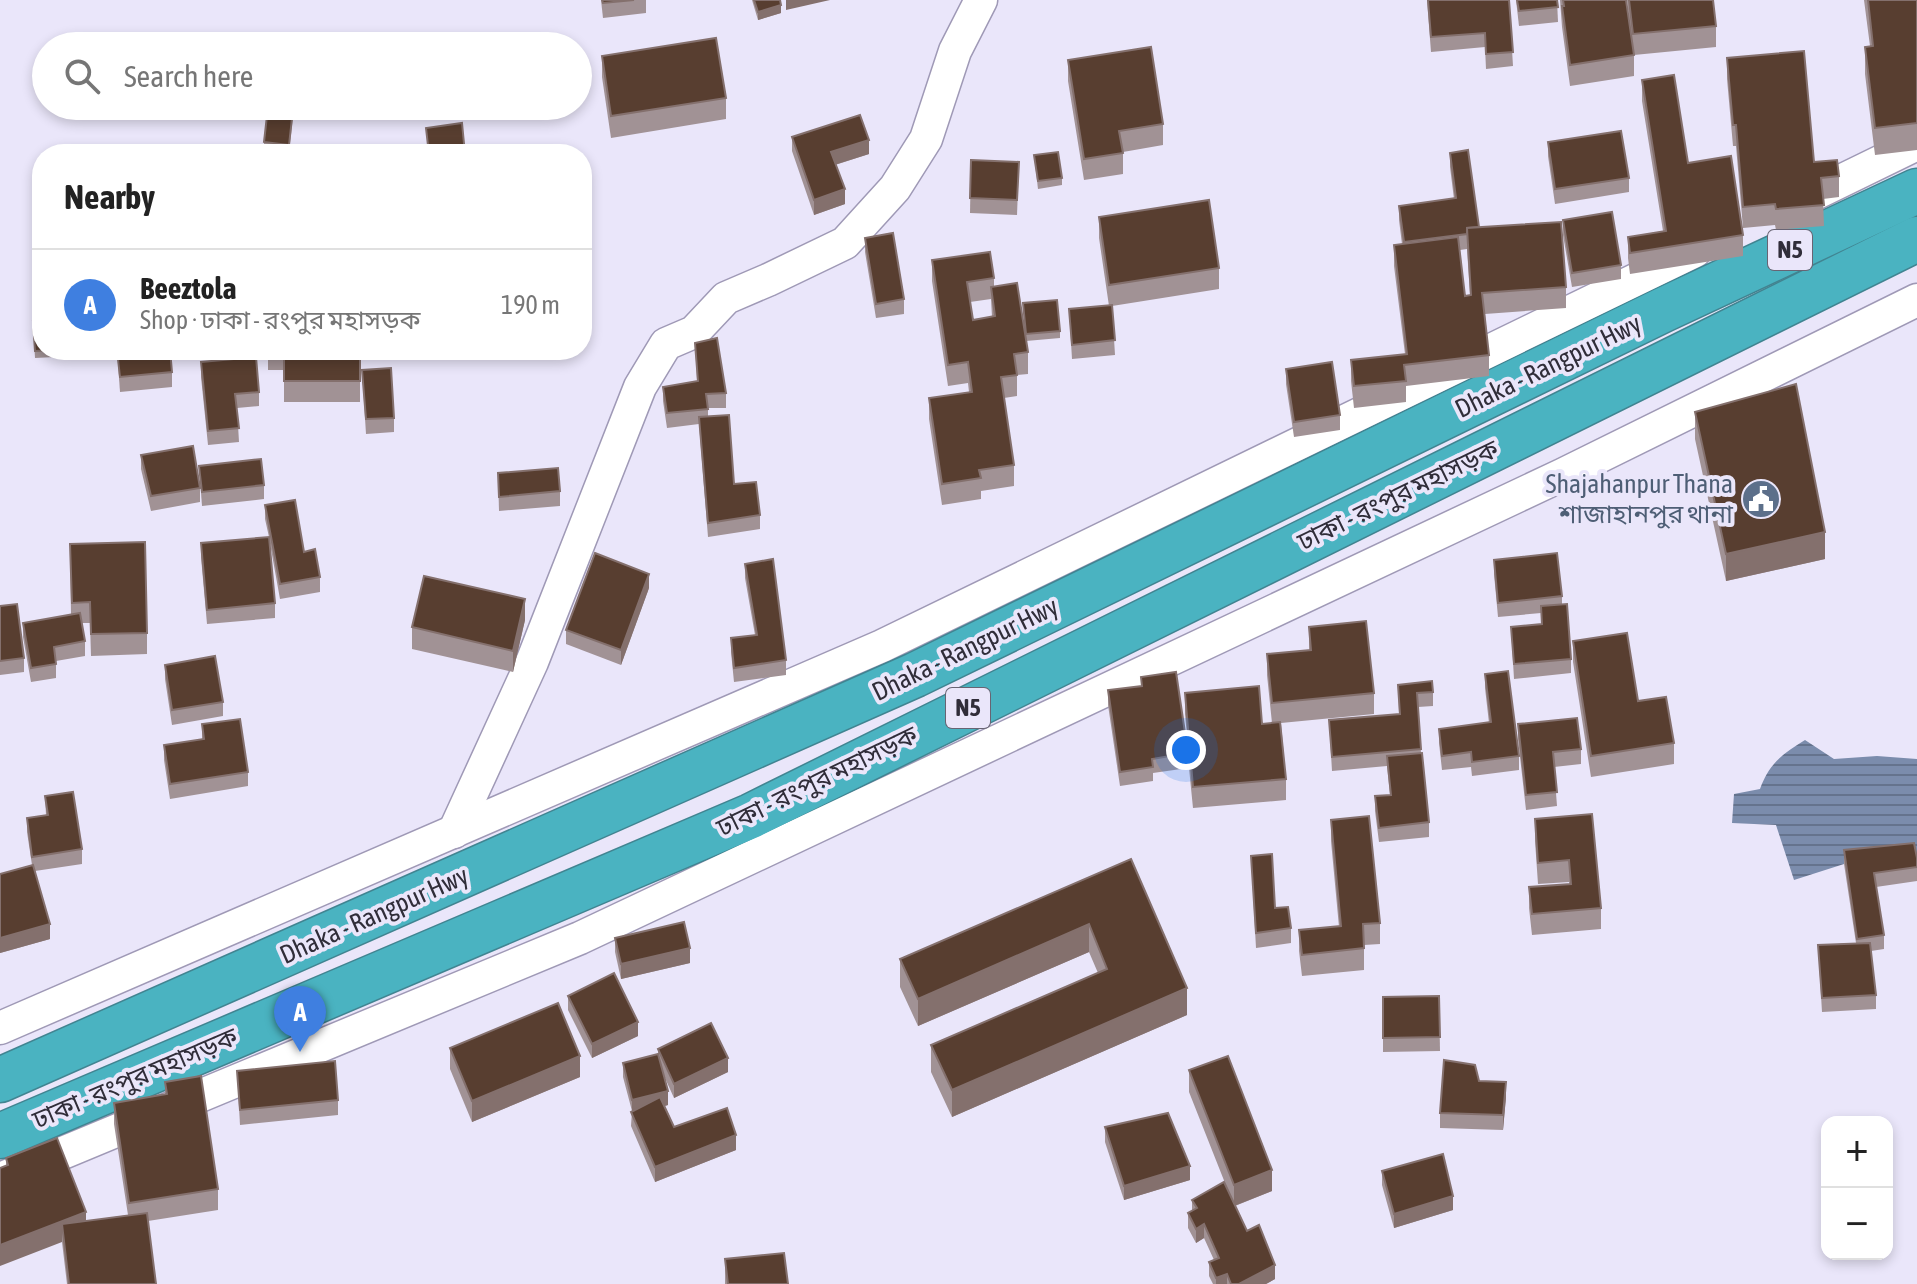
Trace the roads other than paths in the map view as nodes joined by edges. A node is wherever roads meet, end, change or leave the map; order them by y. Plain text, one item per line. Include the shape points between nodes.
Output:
1 (981, 0) edge
2 (1917, 144) edge
3 (1917, 191) edge
4 (1773, 213) edge
5 (1917, 239) edge
6 (1716, 241) edge
7 (1917, 300) edge
8 (454, 832) junction
9 (0, 1028) edge
10 (0, 1080) edge
11 (0, 1136) edge
12 (0, 1179) edge

1 - 8 street via 955,51 926,139 895,188 845,243 726,298 694,332 666,344 640,387 532,662
2 - 4 street
3 - 10 highway, Dhaka - Rangpur Hwy / N5 via 915,675
5 - 11 highway, ঢাকা - রংপুর মহাসড়ক / N5 via 751,816
6 - 8 street via 882,646
7 - 12 street via 1562,475 580,938
8 - 9 street

